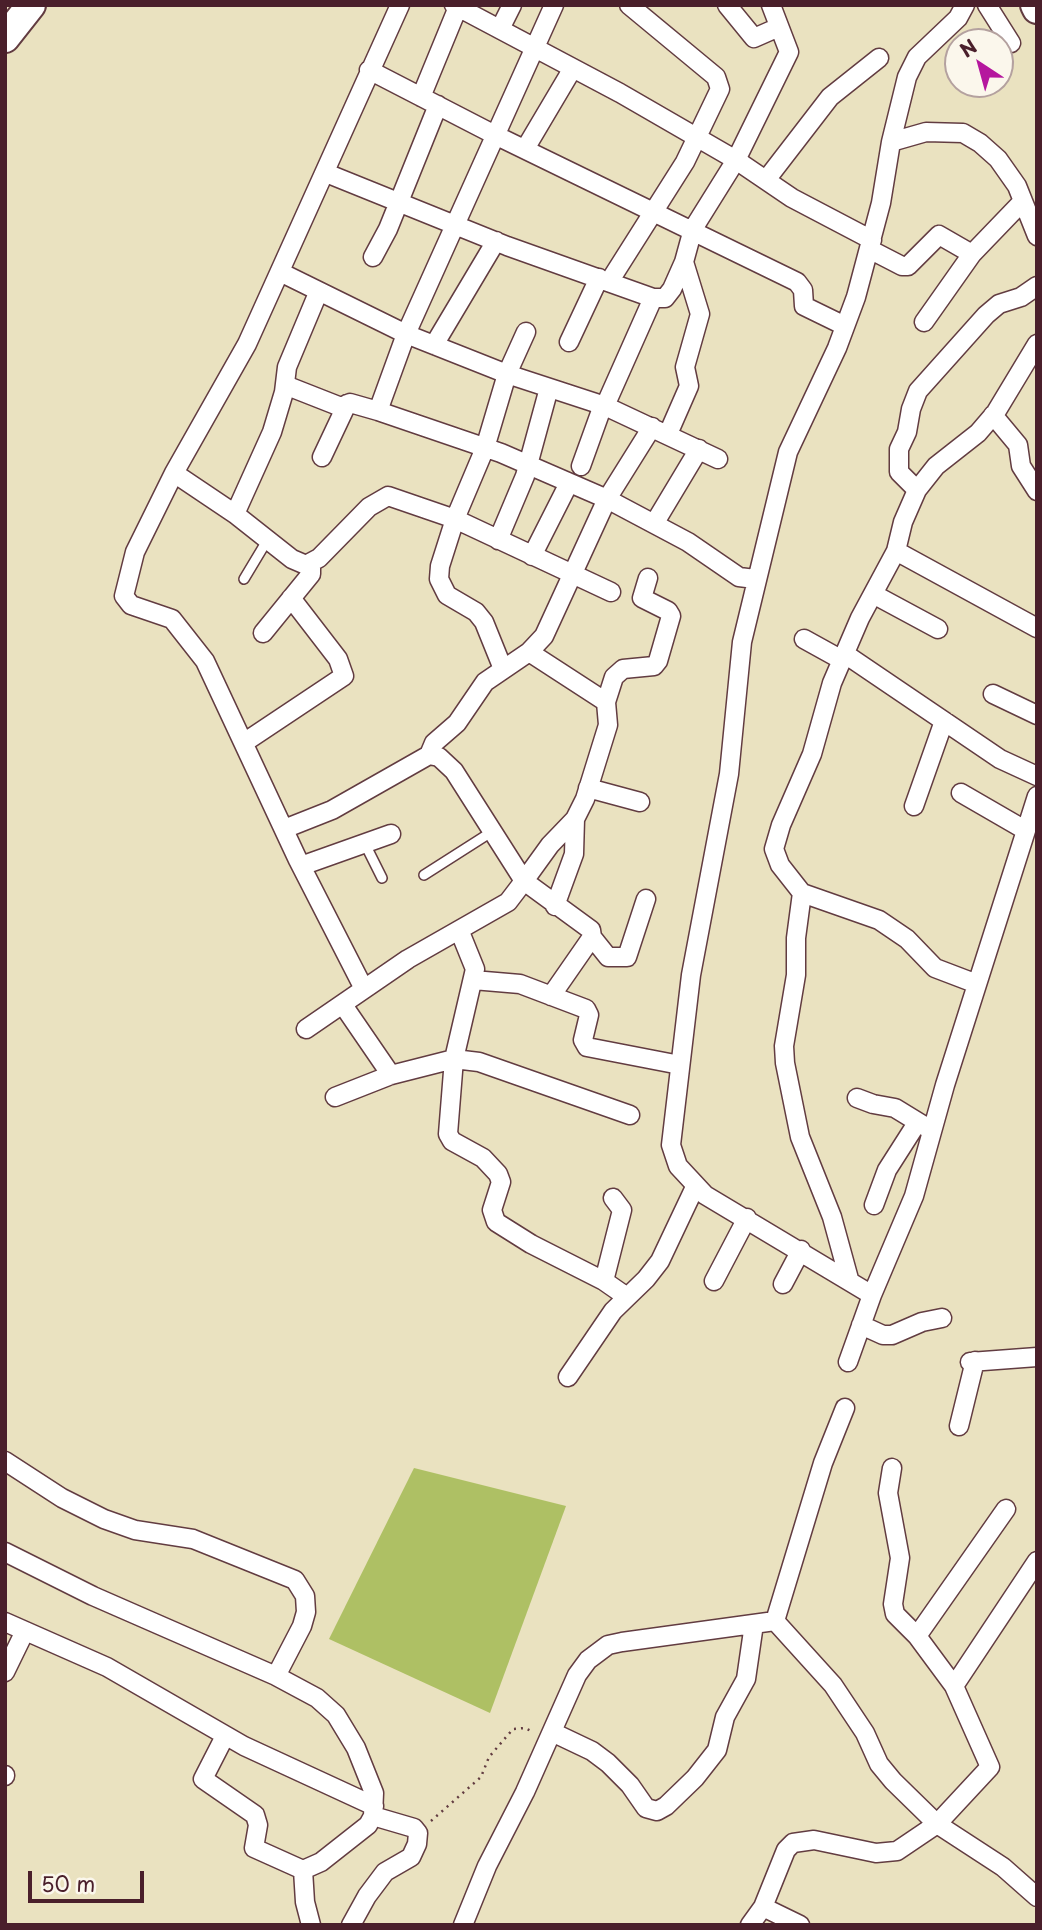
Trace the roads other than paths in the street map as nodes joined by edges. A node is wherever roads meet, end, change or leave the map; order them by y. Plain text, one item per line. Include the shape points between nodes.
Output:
1 (31, 5) edge
2 (400, 5) edge
3 (512, 5) edge
4 (554, 5) edge
5 (629, 5) edge
6 (727, 5) edge
7 (965, 5) edge
8 (987, 5) edge
9 (456, 6) edge
10 (653, 12) edge
11 (776, 12) edge
12 (1002, 28) edge
13 (500, 29) junction
14 (5, 38) edge
15 (535, 47) junction
16 (879, 58) dead end
17 (573, 68) junction
18 (369, 70) junction
19 (430, 101) junction
20 (495, 135) junction
21 (696, 137) junction
22 (891, 142) junction
23 (525, 149) junction
24 (736, 160) junction
25 (326, 173) junction
26 (766, 180) junction
27 (1023, 201) junction
28 (399, 204) junction
29 (651, 211) junction
30 (457, 223) junction
31 (693, 229) junction
32 (1037, 236) edge
33 (496, 241) junction
34 (870, 244) junction
35 (972, 254) junction
36 (373, 257) dead end
37 (684, 262) junction
38 (280, 272) junction
39 (604, 280) junction
40 (1037, 286) edge
41 (318, 293) junction
42 (653, 298) junction
43 (924, 322) dead end
44 (845, 326) junction
45 (526, 332) dead end
46 (406, 334) junction
47 (569, 342) dead end
48 (1037, 344) edge
49 (434, 345) junction
50 (507, 374) junction
51 (285, 385) junction
52 (549, 388) junction
53 (347, 404) junction
54 (604, 405) junction
55 (378, 411) junction
56 (993, 415) junction
57 (660, 431) junction
58 (485, 448) junction
59 (699, 449) junction
60 (322, 457) dead end
61 (718, 459) dead end
62 (528, 466) junction
63 (581, 466) dead end
64 (174, 473) junction
65 (569, 483) junction
66 (917, 490) junction
67 (1037, 491) edge
68 (607, 499) junction
69 (235, 514) junction
70 (455, 519) junction
71 (654, 524) junction
72 (268, 539) junction
73 (498, 540) junction
74 (896, 551) junction
75 (532, 556) junction
76 (312, 564) junction
77 (573, 576) junction
78 (648, 578) dead end
79 (244, 579) dead end
80 (755, 579) junction
81 (611, 592) dead end
82 (873, 594) junction
83 (291, 598) junction
84 (1037, 628) edge
85 (938, 629) dead end
86 (263, 633) dead end
87 (804, 639) dead end
88 (529, 652) junction
89 (843, 657) junction
90 (503, 669) junction
91 (993, 694) dead end
92 (606, 702) junction
93 (1037, 715) edge
94 (944, 721) junction
95 (245, 742) junction
96 (429, 755) junction
97 (1037, 776) edge
98 (588, 788) junction
99 (961, 793) dead end
100 (1037, 796) edge
101 (640, 802) dead end
102 (914, 806) dead end
103 (575, 820) junction
104 (284, 829) junction
105 (493, 831) junction
106 (1025, 831) junction
107 (391, 834) dead end
108 (365, 844) junction
109 (301, 866) junction
110 (424, 875) dead end
111 (382, 878) dead end
112 (524, 881) junction
113 (802, 893) junction
114 (646, 899) dead end
115 (555, 906) junction
116 (460, 932) junction
117 (592, 937) junction
118 (473, 980) junction
119 (977, 984) junction
120 (363, 987) junction
121 (551, 996) junction
122 (343, 1005) junction
123 (306, 1030) dead end
124 (454, 1059) junction
125 (680, 1065) junction
126 (391, 1075) junction
127 (334, 1097) dead end
128 (857, 1098) dead end
129 (630, 1115) dead end
130 (925, 1126) junction
131 (695, 1188) junction
132 (614, 1198) dead end
133 (874, 1205) dead end
134 (747, 1218) junction
135 (801, 1250) junction
136 (849, 1279) junction
137 (604, 1281) junction
138 (714, 1281) dead end
139 (783, 1283) dead end
140 (872, 1295) junction
141 (627, 1297) junction
142 (942, 1318) dead end
143 (861, 1325) junction
144 (1037, 1357) edge
145 (848, 1362) dead end
146 (568, 1377) dead end
147 (845, 1408) dead end
148 (959, 1426) dead end
149 (5, 1461) edge
150 (892, 1468) dead end
151 (1006, 1509) dead end
152 (5, 1552) edge
153 (1037, 1561) edge
154 (775, 1620) junction
155 (5, 1622) edge
156 (754, 1624) junction
157 (25, 1631) junction
158 (917, 1636) junction
159 (5, 1672) edge
160 (276, 1676) junction
161 (954, 1686) junction
162 (225, 1736) junction
163 (550, 1736) junction
164 (374, 1811) junction
165 (937, 1824) junction
166 (303, 1870) junction
167 (1037, 1897) edge
168 (763, 1908) junction
169 (311, 1925) edge
170 (351, 1925) edge
171 (463, 1925) edge
172 (750, 1925) edge
173 (800, 1925) edge

1 - 14 main road
2 - 18 street
3 - 13 street
4 - 15 street
5 - 10 street
6 - 11 street via 754,38
7 - 22 street via 958,18 917,57 907,77
8 - 12 street
9 - 13 street
9 - 19 street
10 - 21 street via 720,82
11 - 24 street via 789,52
13 - 15 street
15 - 17 street
15 - 20 street
16 - 26 street via 830,97
17 - 21 street
17 - 23 street
18 - 19 street
18 - 25 street
19 - 20 street
19 - 28 street
20 - 23 street
20 - 30 street
21 - 24 street
21 - 29 street via 685,162
22 - 27 street via 926,132 963,133 998,159
22 - 34 street
23 - 29 street
24 - 26 street
24 - 31 street
25 - 28 street
25 - 38 street
26 - 34 street
27 - 32 street
27 - 35 street
28 - 30 street
28 - 36 street
29 - 31 street
29 - 39 street
30 - 33 street
30 - 46 street
31 - 37 street
31 - 44 street via 797,282 803,290 804,306
33 - 39 street
33 - 49 street
34 - 35 street via 902,266 908,266 939,235
34 - 44 street
35 - 43 street
37 - 42 street via 665,298
37 - 57 street via 700,314 685,367 689,386
38 - 41 street
38 - 64 street via 247,344
39 - 42 street
39 - 47 street
40 - 66 street via 986,314 918,391 899,449 899,472
41 - 46 street
41 - 51 street via 287,367
42 - 54 street
44 - 80 street via 788,452
45 - 50 street
46 - 49 street
46 - 55 street
48 - 56 street
49 - 50 street
50 - 52 street
50 - 58 street
51 - 53 street via 341,407
51 - 69 street via 272,432
52 - 54 street
52 - 62 street
53 - 55 street
53 - 60 street
54 - 57 street
54 - 63 street
55 - 58 street
56 - 66 street via 936,466
56 - 67 street via 1018,445 1021,466
57 - 59 street
57 - 68 street
58 - 62 street
58 - 70 street
59 - 61 street
59 - 71 street
62 - 65 street
62 - 73 street
64 - 69 street
64 - 95 street via 130,564 124,596 131,606 172,618 183,630 205,662
65 - 68 street
65 - 75 street
66 - 74 street
68 - 71 street
68 - 77 street
69 - 72 street
70 - 73 street
70 - 76 street via 402,499 380,498
70 - 90 street via 439,579 447,595 484,622
71 - 80 street via 739,577
72 - 76 street via 292,559
72 - 79 lane
73 - 75 street
74 - 82 street
74 - 84 street
75 - 77 street
76 - 83 street via 311,574
77 - 81 street
77 - 88 street via 544,636
78 - 92 street via 642,598 671,616 658,661 654,666 620,671
80 - 125 street via 742,642 729,774 691,975
82 - 85 street
82 - 89 street
83 - 86 street
83 - 95 street via 338,659 344,676
87 - 89 street
88 - 90 street
88 - 92 street
89 - 94 street
89 - 113 street via 812,754 776,839 776,857
90 - 96 street via 485,682
91 - 93 street
92 - 98 street via 608,724
94 - 97 street via 1000,759
94 - 102 street
95 - 104 street
96 - 104 street via 332,810
96 - 105 street via 446,760
98 - 101 street
98 - 103 street
99 - 106 street
100 - 106 street
103 - 112 street
103 - 115 street via 574,854
104 - 109 street
105 - 110 lane
105 - 112 street
106 - 119 street
107 - 108 street
108 - 109 street
108 - 111 lane
109 - 120 street
112 - 115 street
112 - 116 street via 508,902
113 - 119 street via 879,920 907,939 935,968
113 - 136 street via 796,975 783,1046 785,1063 800,1137 832,1217
114 - 117 street via 627,957 608,957
115 - 117 street via 587,926
116 - 118 street via 475,969
116 - 120 street
117 - 121 street
118 - 121 street via 520,984
118 - 124 street
119 - 130 street
120 - 122 street
121 - 125 street via 586,1009 589,1016 583,1040 587,1047
122 - 123 street
122 - 126 street
124 - 126 street
124 - 129 street via 479,1062
124 - 137 street via 448,1134 498,1174 501,1182 492,1210 496,1222
125 - 131 street via 671,1145 678,1166
126 - 127 street
128 - 130 street via 895,1108
130 - 133 street via 887,1170
130 - 140 street via 914,1196
131 - 134 street
131 - 141 street via 660,1261
132 - 137 street via 622,1210
134 - 135 street
134 - 138 street
135 - 136 street
135 - 139 street
136 - 140 street
137 - 141 street
140 - 143 street
141 - 146 street
142 - 143 street via 892,1335
143 - 145 street
144 - 148 street via 972,1362
147 - 154 street via 822,1462
149 - 160 street via 104,1519 135,1530 193,1539 295,1580 305,1596 306,1612
150 - 158 street via 888,1493 900,1558 893,1604 895,1614
151 - 158 street
152 - 160 street
153 - 161 street
154 - 156 street
154 - 165 street via 854,1715 879,1764
155 - 157 street
156 - 163 street via 608,1645 582,1668
156 - 163 street via 746,1679 724,1717 717,1750 676,1799 657,1811 646,1808 630,1785 592,1751
157 - 159 street
157 - 162 street via 135,1681
158 - 161 street
160 - 164 street via 317,1698 336,1715 373,1783
161 - 165 street via 990,1767
162 - 164 street
162 - 166 street via 203,1779 257,1819 254,1848
163 - 171 street
164 - 166 street via 368,1825 321,1862
164 - 170 street via 414,1828 417,1844 411,1857 385,1872
165 - 167 street via 1003,1867
165 - 168 street via 910,1844 885,1853 814,1840 793,1843
166 - 169 street via 304,1902
168 - 172 street
168 - 173 street

